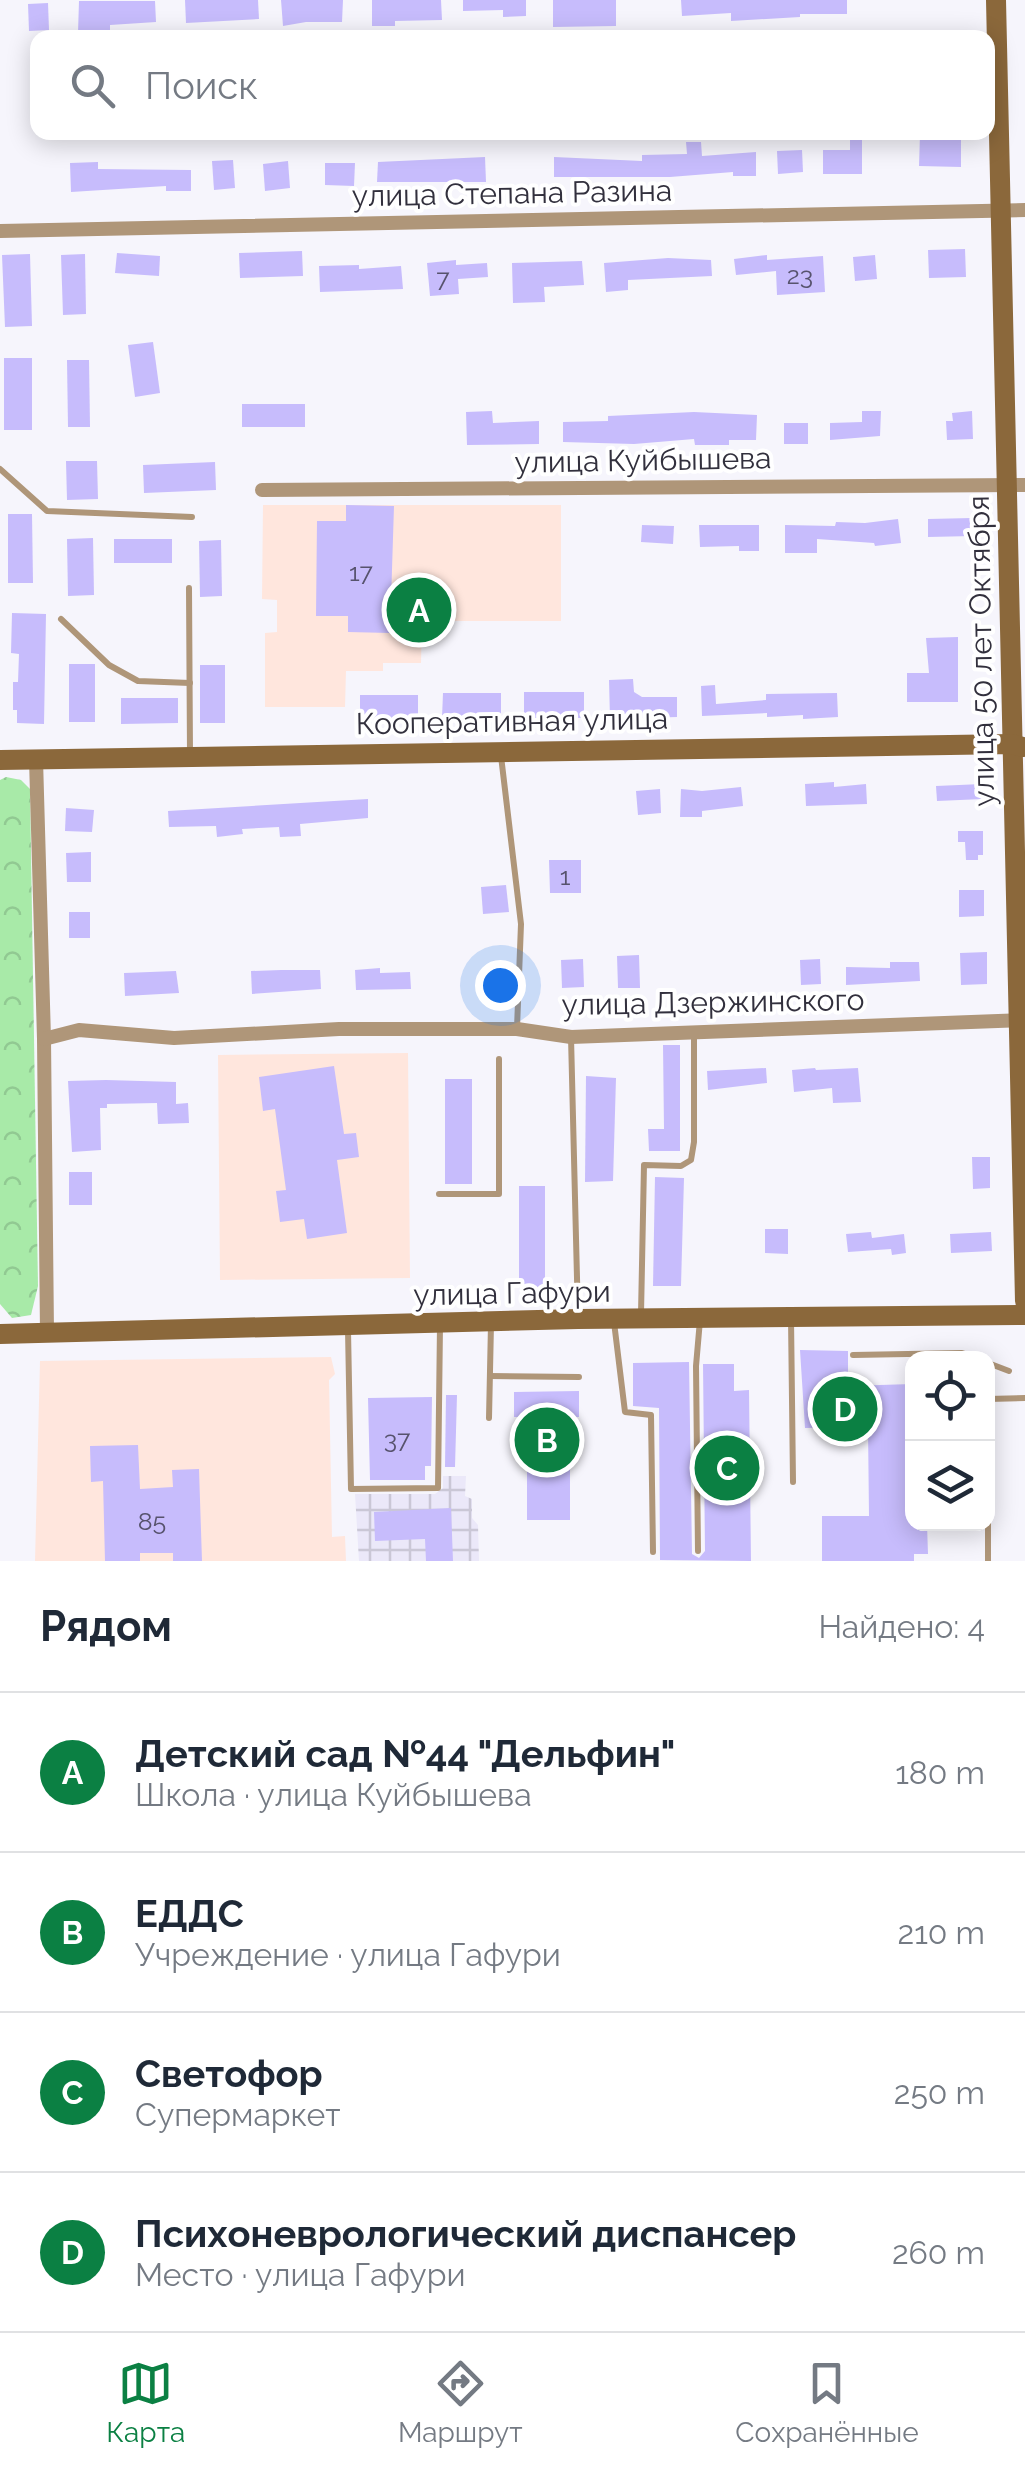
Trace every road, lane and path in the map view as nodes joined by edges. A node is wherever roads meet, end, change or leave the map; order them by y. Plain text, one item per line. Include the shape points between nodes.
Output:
1 (996, 0) edge
2 (1025, 210) edge
3 (1002, 211) junction
4 (0, 231) edge
5 (0, 469) edge
6 (1016, 484) edge
7 (262, 490) dead end
8 (192, 517) dead end
9 (189, 588) dead end
10 (61, 620) dead end
11 (190, 683) junction
12 (1019, 746) edge
13 (501, 751) junction
14 (190, 756) junction
15 (36, 758) junction
16 (0, 760) edge
17 (1022, 1020) edge
18 (518, 1029) junction
19 (694, 1031) junction
20 (571, 1037) junction
21 (44, 1038) junction
22 (498, 1059) dead end
23 (439, 1194) dead end
24 (1025, 1301) edge
25 (1025, 1316) edge
26 (791, 1317) junction
27 (578, 1319) junction
28 (700, 1319) junction
29 (614, 1320) junction
30 (641, 1320) junction
31 (491, 1323) junction
32 (440, 1324) junction
33 (348, 1326) junction
34 (47, 1333) junction
35 (0, 1334) edge
36 (905, 1354) edge
37 (853, 1355) dead end
38 (995, 1366) edge
39 (1008, 1371) dead end
40 (490, 1376) junction
41 (579, 1376) dead end
42 (1025, 1398) edge
43 (995, 1399) edge
44 (489, 1418) dead end
45 (988, 1441) edge
46 (793, 1482) dead end
47 (698, 1551) dead end
48 (652, 1552) dead end
49 (988, 1561) edge

1 - 3 street, улица 50 лет Октября
2 - 3 street, улица Степана Разина
3 - 4 street, улица Степана Разина
3 - 6 street, улица 50 лет Октября
5 - 8 lane via 47,511
6 - 7 street, улица Куйбышева
6 - 12 street, улица 50 лет Октября
9 - 11 lane
10 - 11 lane via 108,665 138,681
11 - 14 lane
12 - 13 street, Кооперативная улица
12 - 17 street, улица 50 лет Октября
13 - 14 street, Кооперативная улица
13 - 18 lane via 522,924
14 - 15 street, Кооперативная улица
15 - 16 street, Кооперативная улица
15 - 21 street
17 - 19 street, улица Дзержинского
17 - 24 street, улица 50 лет Октября
18 - 20 street, улица Дзержинского
18 - 21 street, улица Дзержинского via 340,1028 174,1038 79,1030
19 - 20 street, улица Дзержинского
19 - 30 lane via 691,1160 644,1165
20 - 27 lane
21 - 34 street
22 - 23 lane via 499,1194
25 - 26 street, улица Гафури
26 - 28 street, улица Гафури
26 - 46 lane
27 - 29 street, улица Гафури
27 - 31 street, улица Гафури
28 - 30 street, улица Гафури
28 - 47 lane
29 - 30 street, улица Гафури
29 - 48 lane via 625,1412 651,1415
31 - 32 street, улица Гафури
31 - 40 lane
32 - 33 street, улица Гафури
32 - 33 lane via 438,1488 352,1489
33 - 34 street, улица Гафури
34 - 35 street, улица Гафури
36 - 37 lane
38 - 39 lane
40 - 41 lane
40 - 44 lane
42 - 43 lane
45 - 49 lane

